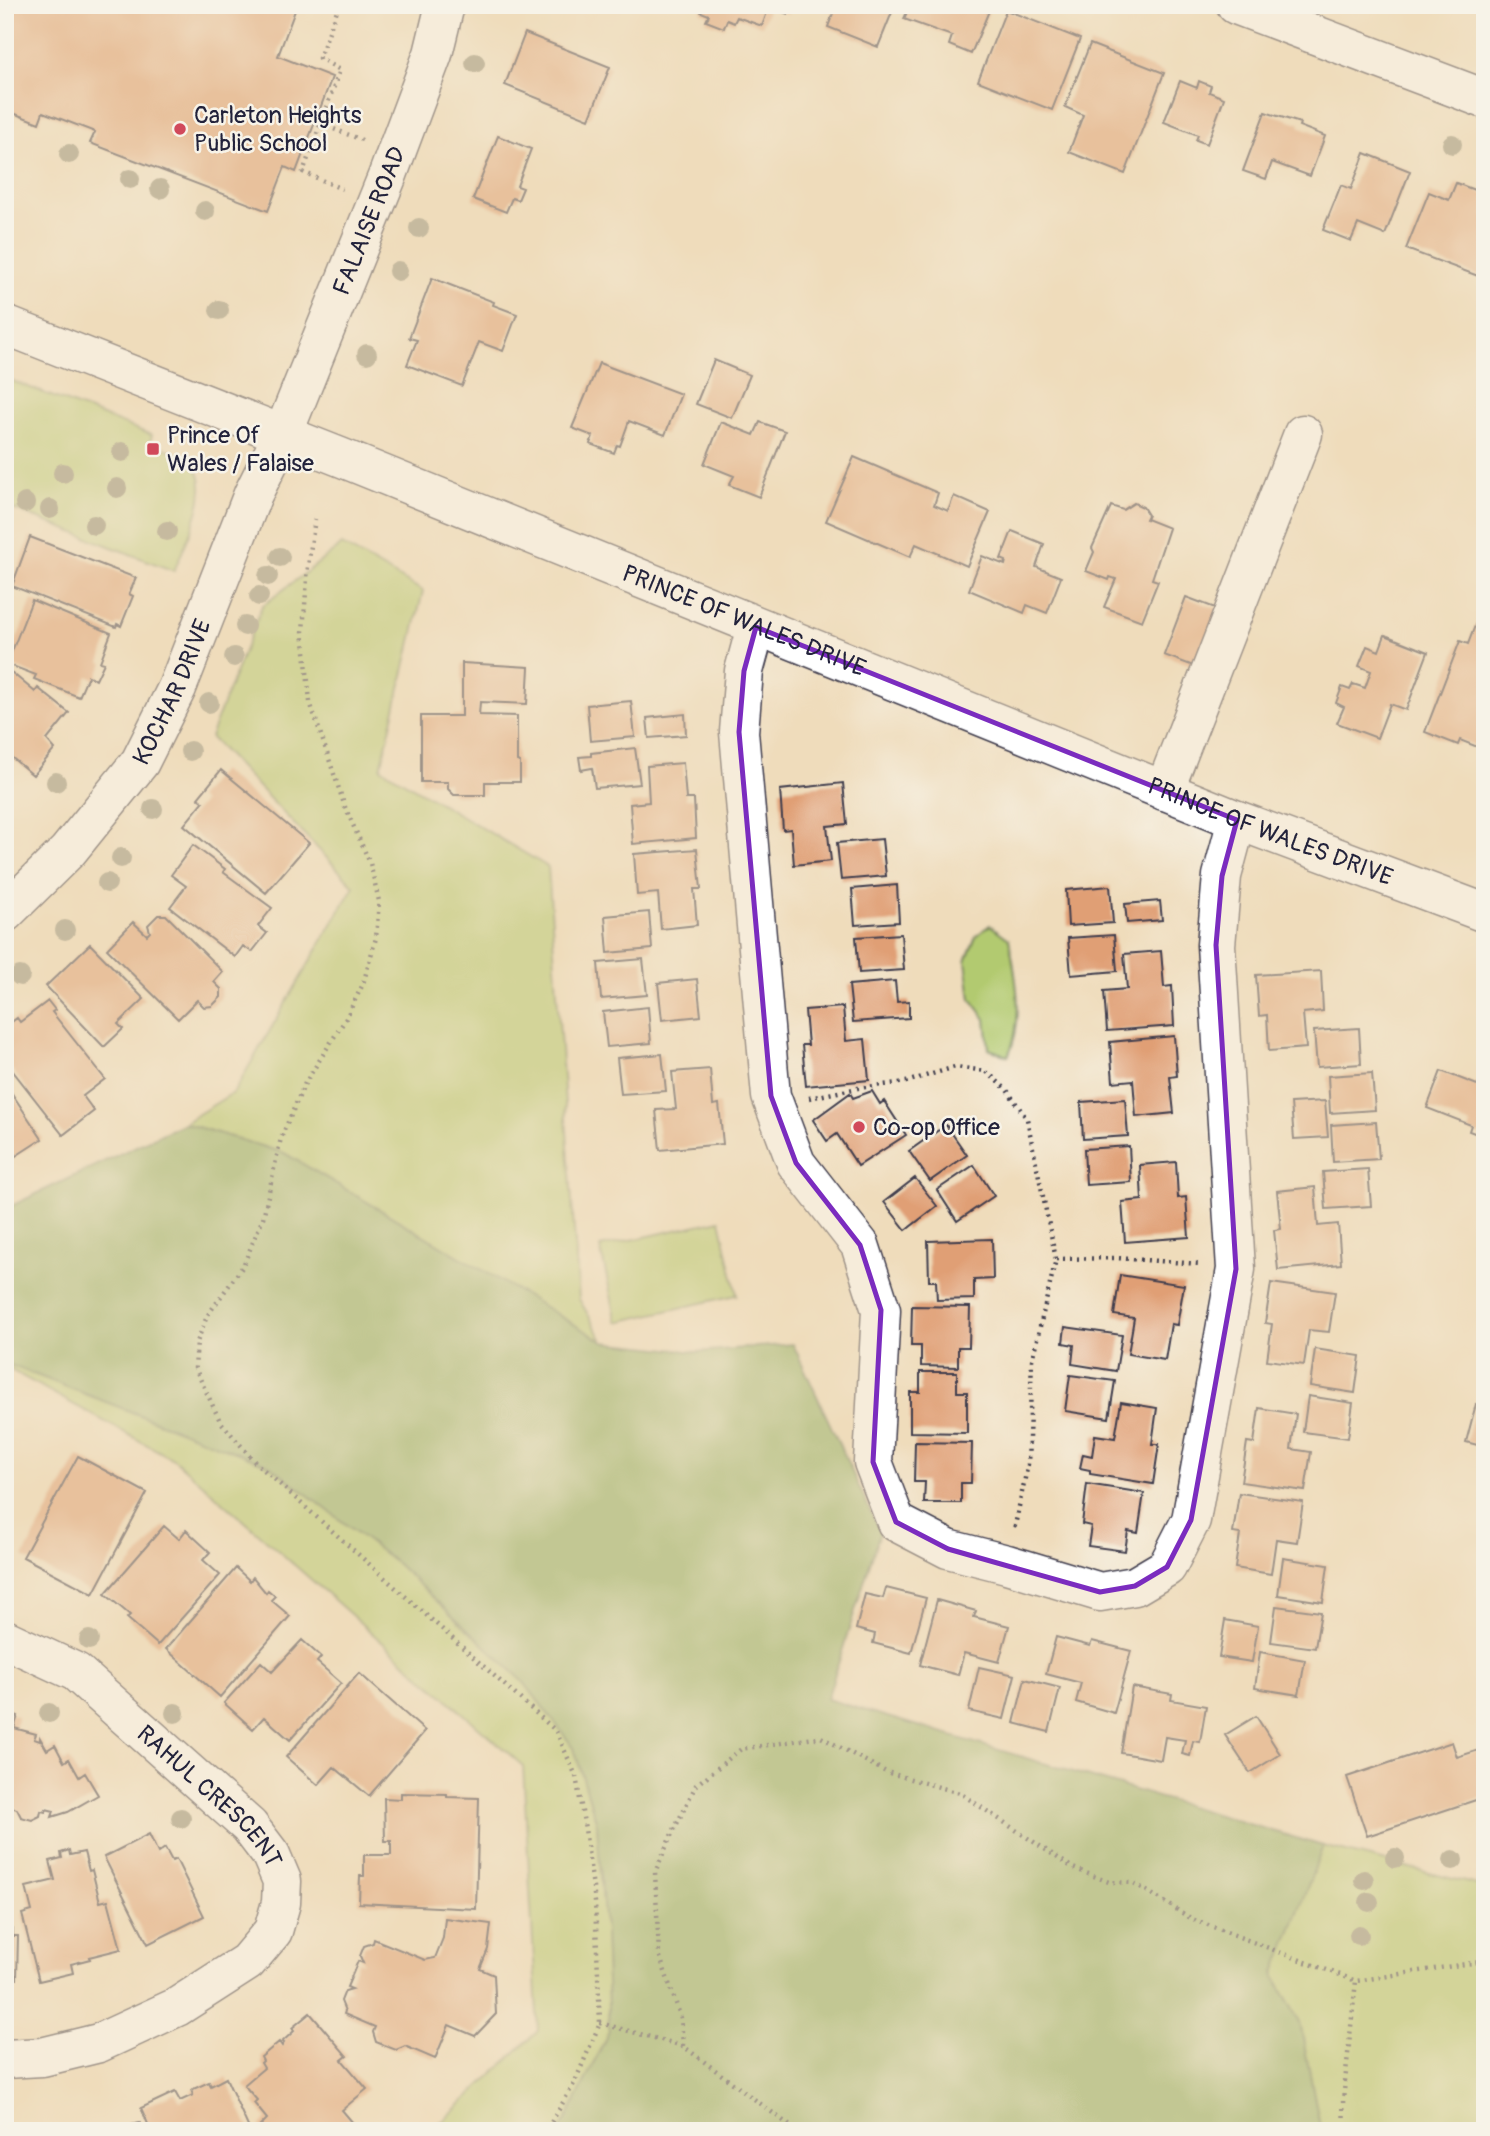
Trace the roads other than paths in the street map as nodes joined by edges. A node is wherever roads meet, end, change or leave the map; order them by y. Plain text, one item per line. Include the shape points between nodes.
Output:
1 (445, 5) edge
2 (1236, 5) edge
3 (1485, 99) edge
4 (5, 326) edge
5 (283, 434) junction
6 (1303, 434) dead end
7 (756, 627) junction
8 (1164, 791) junction
9 (1237, 820) junction
10 (5, 913) edge
11 (1485, 913) edge
12 (5, 1639) edge
13 (5, 2059) edge

1 - 5 street, FALAISE ROAD via 433,54 387,177
2 - 3 street
4 - 5 street, PRINCE OF WALES DRIVE
5 - 7 street, PRINCE OF WALES DRIVE
5 - 10 street, KOCHAR DRIVE via 253,494 177,688 140,762 68,851
6 - 8 street
7 - 8 street, PRINCE OF WALES DRIVE
7 - 9 street via 744,671 739,732 771,1096 796,1163 860,1245 881,1310 873,1462 896,1522 948,1549 1100,1592 1135,1586 1167,1567 1191,1520 1236,1269 1216,945 1222,876
8 - 9 street, PRINCE OF WALES DRIVE
9 - 11 street, PRINCE OF WALES DRIVE
12 - 13 street, RAHUL CRESCENT via 76,1672 249,1826 271,1855 282,1881 273,1931 247,1962 227,1975 177,2007 99,2043 42,2057

